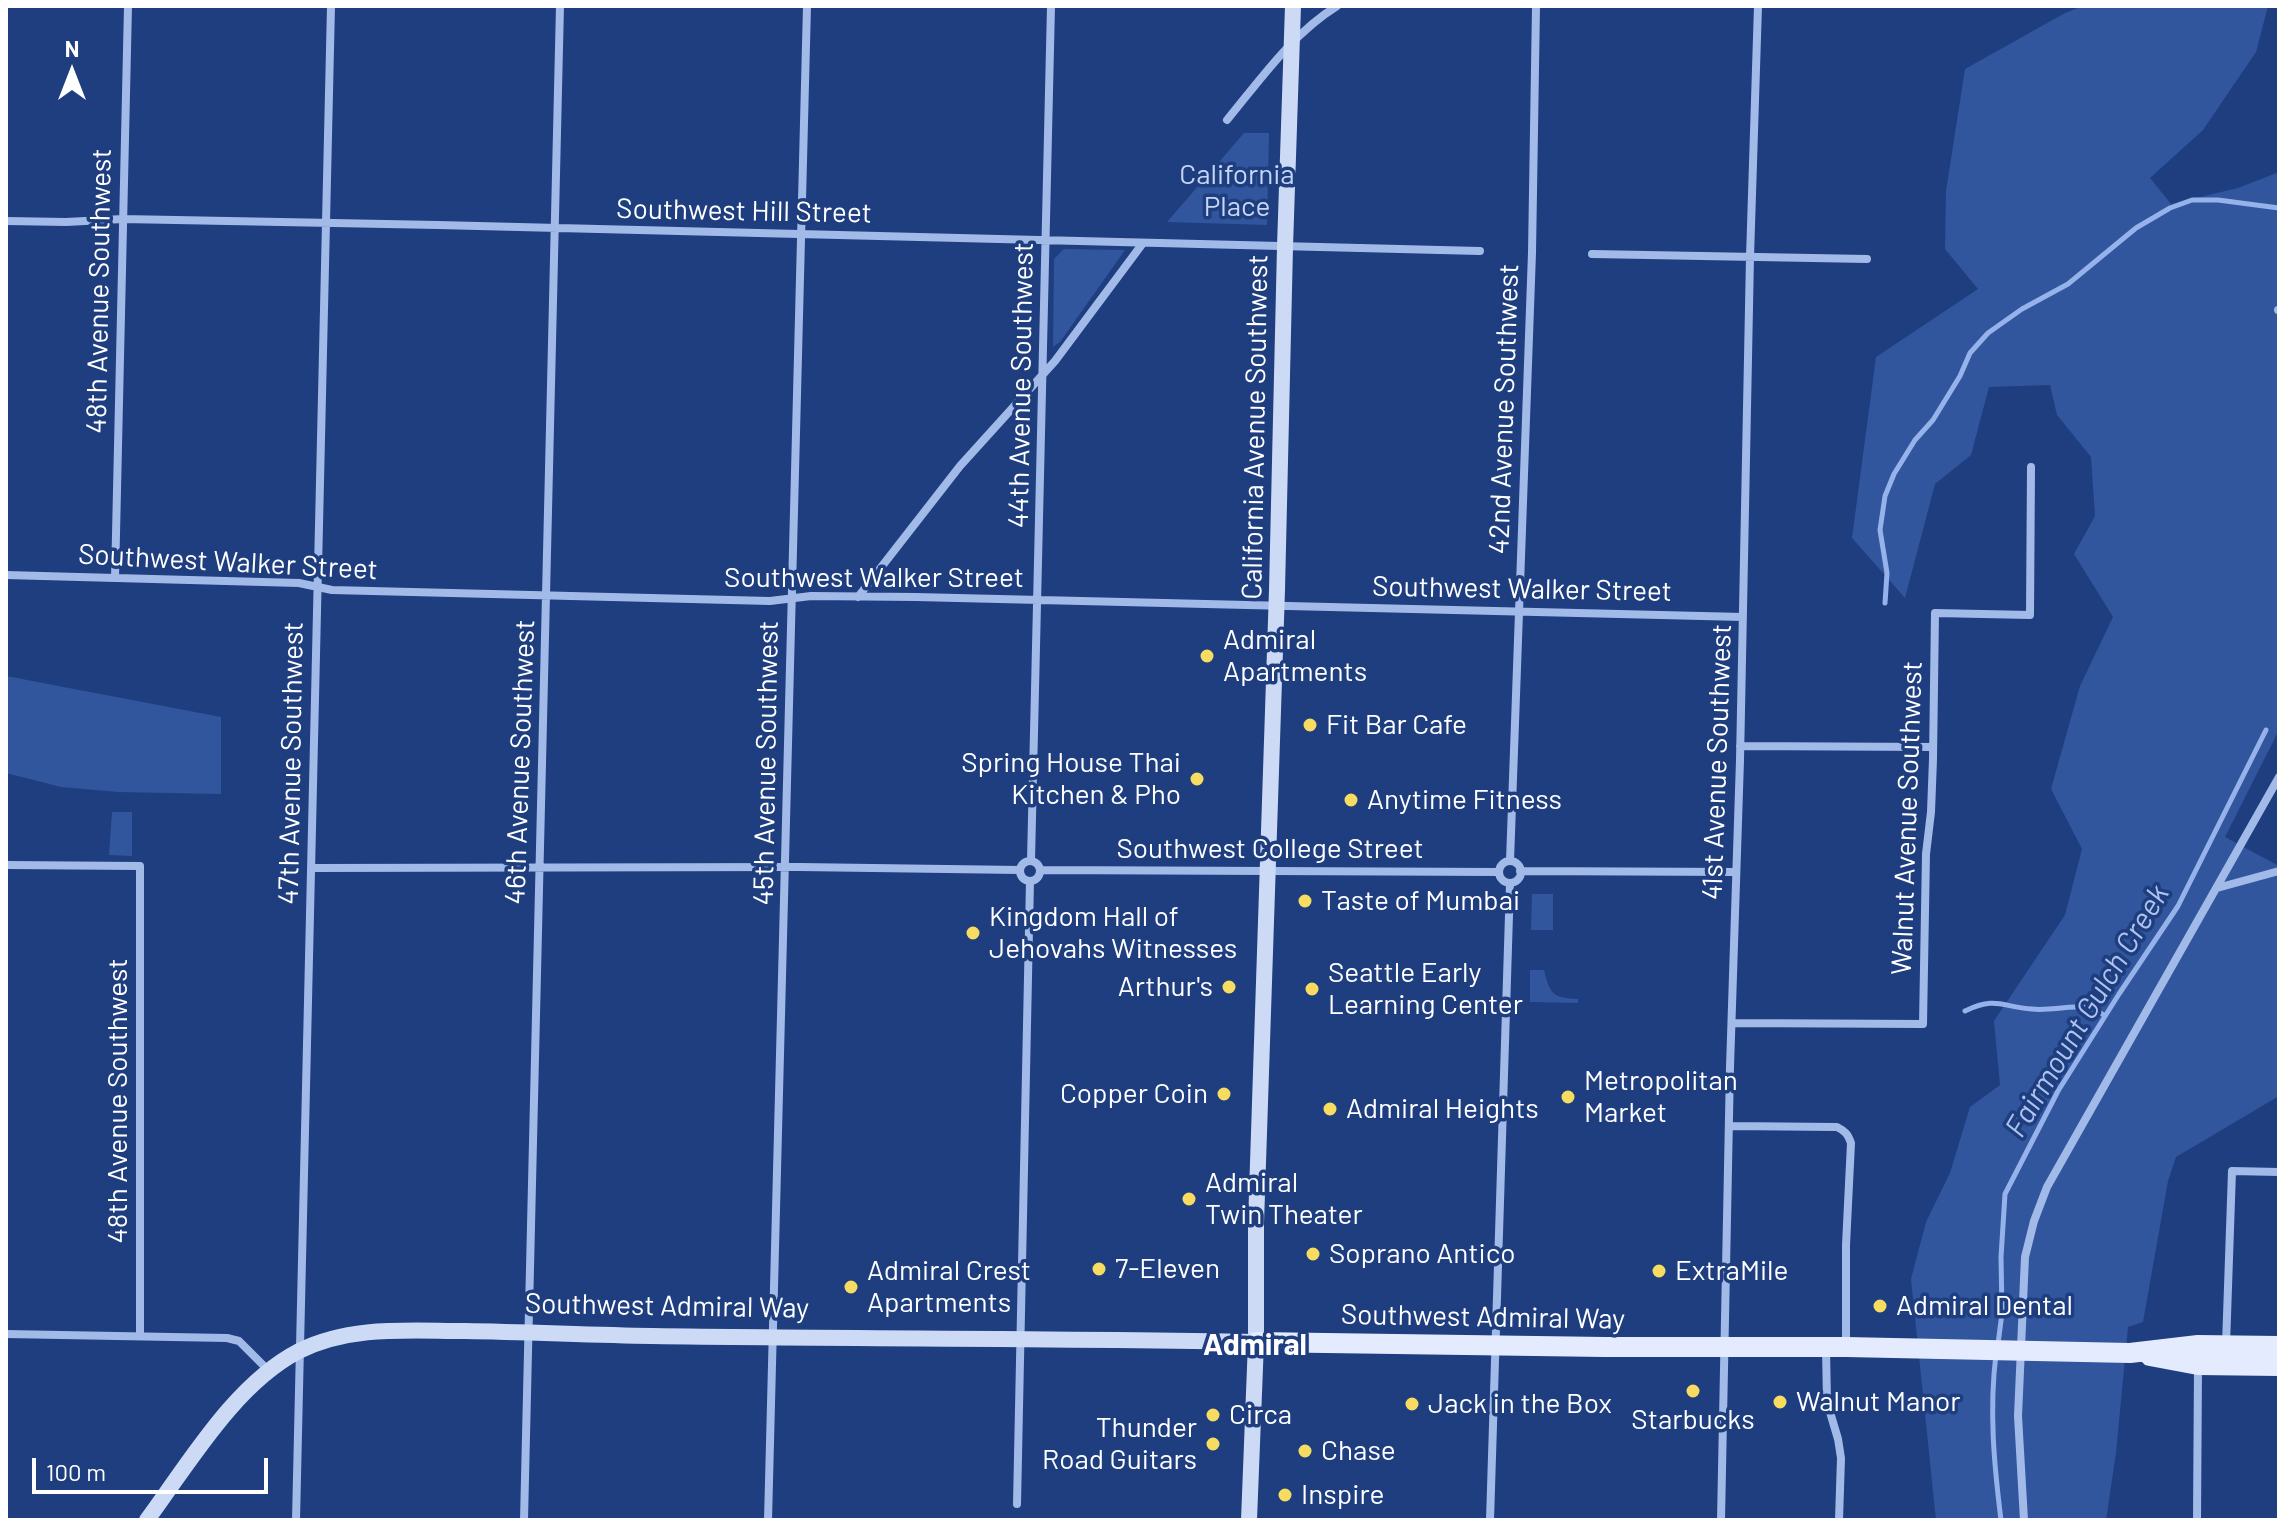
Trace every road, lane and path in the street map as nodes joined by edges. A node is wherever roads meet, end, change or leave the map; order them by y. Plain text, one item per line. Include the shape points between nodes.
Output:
1 (128, 6) edge
2 (331, 6) edge
3 (560, 6) edge
4 (807, 6) edge
5 (1051, 6) edge
6 (1293, 6) edge
7 (1337, 6) edge
8 (1536, 6) edge
9 (1758, 6) edge
10 (1293, 41) junction
11 (1227, 120) dead end
12 (123, 219) junction
13 (6, 221) edge
14 (326, 224) junction
15 (555, 228) junction
16 (800, 234) junction
17 (1045, 241) junction
18 (1143, 243) junction
19 (1285, 247) junction
20 (1480, 251) dead end
21 (1592, 254) dead end
22 (1750, 257) junction
23 (1867, 259) dead end
24 (1043, 374) junction
25 (2031, 467) dead end
26 (6, 575) edge
27 (115, 578) junction
28 (317, 586) junction
29 (547, 595) junction
30 (858, 597) junction
31 (792, 599) junction
32 (1038, 601) junction
33 (1277, 606) junction
34 (1519, 611) junction
35 (1743, 617) junction
36 (1740, 746) junction
37 (1933, 747) junction
38 (2279, 777) edge
39 (1031, 860) junction
40 (1510, 861) junction
41 (6, 865) edge
42 (786, 867) junction
43 (311, 868) junction
44 (539, 868) junction
45 (1020, 870) junction
46 (1041, 870) junction
47 (1267, 870) junction
48 (1520, 871) junction
49 (2279, 871) edge
50 (1499, 872) junction
51 (1736, 872) junction
52 (1030, 881) junction
53 (1510, 883) junction
54 (2217, 888) junction
55 (1732, 1023) junction
56 (1729, 1126) junction
57 (2279, 1172) edge
58 (528, 1332) junction
59 (6, 1334) edge
60 (140, 1336) junction
61 (772, 1337) junction
62 (1020, 1338) junction
63 (1256, 1342) junction
64 (1496, 1345) junction
65 (2279, 1346) edge
66 (1724, 1347) junction
67 (1836, 1347) junction
68 (299, 1351) junction
69 (2198, 1355) junction
70 (2226, 1355) junction
71 (2279, 1366) edge
72 (268, 1370) junction
73 (1017, 1504) dead end
74 (147, 1520) edge
75 (296, 1520) edge
76 (524, 1520) edge
77 (768, 1520) edge
78 (1249, 1520) edge
79 (1490, 1520) edge
80 (1721, 1520) edge
81 (1839, 1520) edge
82 (2024, 1520) edge
83 (2197, 1520) edge

1 - 12 street, 48th Avenue Southwest
2 - 14 street, 47th Avenue Southwest
3 - 15 street, 46th Avenue Southwest
4 - 16 street, 45th Avenue Southwest
5 - 17 street, 44th Avenue Southwest
6 - 10 main road, California Avenue Southwest
7 - 10 street
8 - 34 street, 42nd Avenue Southwest
9 - 22 street, 41st Avenue Southwest
10 - 11 street
10 - 19 main road, California Avenue Southwest
12 - 13 street, Southwest Hill Street
12 - 14 street, Southwest Hill Street
12 - 27 street, 48th Avenue Southwest
14 - 15 street, Southwest Hill Street
14 - 28 street, 47th Avenue Southwest
15 - 16 street, Southwest Hill Street
15 - 29 street, 46th Avenue Southwest
16 - 17 street, Southwest Hill Street
16 - 31 street, 45th Avenue Southwest
17 - 18 street, Southwest Hill Street
17 - 24 street, 44th Avenue Southwest
18 - 19 street, Southwest Hill Street
18 - 24 street
19 - 20 street, Southwest Hill Street
19 - 33 main road, California Avenue Southwest
21 - 22 street
22 - 23 street
22 - 35 street, 41st Avenue Southwest
24 - 30 street via 960,466
24 - 32 street, 44th Avenue Southwest
25 - 37 street, Walnut Avenue Southwest via 2030,615 1935,613
26 - 27 street, Southwest Walker Street
27 - 28 street, Southwest Walker Street
28 - 29 street, Southwest Walker Street
28 - 43 street, 47th Avenue Southwest
29 - 31 street, Southwest Walker Street
29 - 44 street, 46th Avenue Southwest
30 - 31 street, Southwest Walker Street
30 - 32 street, Southwest Walker Street
31 - 42 street, 45th Avenue Southwest
32 - 33 street, Southwest Walker Street
32 - 39 street, 44th Avenue Southwest
33 - 34 street, Southwest Walker Street
33 - 47 main road, California Avenue Southwest
34 - 35 street, Southwest Walker Street
34 - 40 street, 42nd Avenue Southwest
35 - 36 street, 41st Avenue Southwest
36 - 37 street
36 - 51 street, 41st Avenue Southwest
37 - 55 street, Walnut Avenue Southwest via 1923,1024
38 - 54 street
39 - 45 street
39 - 46 street
40 - 48 street
40 - 50 street
41 - 60 street, 48th Avenue Southwest via 140,866
42 - 44 street
42 - 45 street
42 - 61 street, 45th Avenue Southwest
43 - 44 street
43 - 68 street, 47th Avenue Southwest
44 - 58 street, 46th Avenue Southwest
45 - 52 street
46 - 47 street, Southwest College Street
46 - 52 street
47 - 50 street, Southwest College Street
47 - 63 main road, California Avenue Southwest
48 - 51 street
48 - 53 street
49 - 54 street
50 - 53 street
51 - 55 street, 41st Avenue Southwest
52 - 62 street
53 - 64 street
54 - 82 street via 2047,1187 2034,1221 2025,1257 2018,1416
55 - 56 street, 41st Avenue Southwest
56 - 66 street, 41st Avenue Southwest
56 - 67 street via 1837,1127 1851,1143
57 - 70 street via 2232,1171
58 - 61 main road, Southwest Admiral Way
58 - 68 main road, Southwest Admiral Way via 367,1332
58 - 76 street, 46th Avenue Southwest
59 - 60 street
60 - 72 street via 239,1341
61 - 62 main road, Southwest Admiral Way
61 - 77 street, 45th Avenue Southwest
62 - 63 main road, Southwest Admiral Way
62 - 73 street
63 - 64 main road, Southwest Admiral Way
63 - 78 main road, California Avenue Southwest
64 - 66 main road, Southwest Admiral Way
64 - 79 street
65 - 70 main road, Southwest Admiral Way
66 - 67 main road, Southwest Admiral Way
66 - 80 street, 41st Avenue Southwest
67 - 69 main road, Southwest Admiral Way
67 - 81 street via 1827,1402 1841,1458
68 - 72 main road, Southwest Admiral Way
68 - 75 street, 47th Avenue Southwest
69 - 70 main road, Southwest Admiral Way
69 - 83 street
70 - 71 main road, Southwest Admiral Way
72 - 74 main road, Southwest Admiral Way via 225,1414

